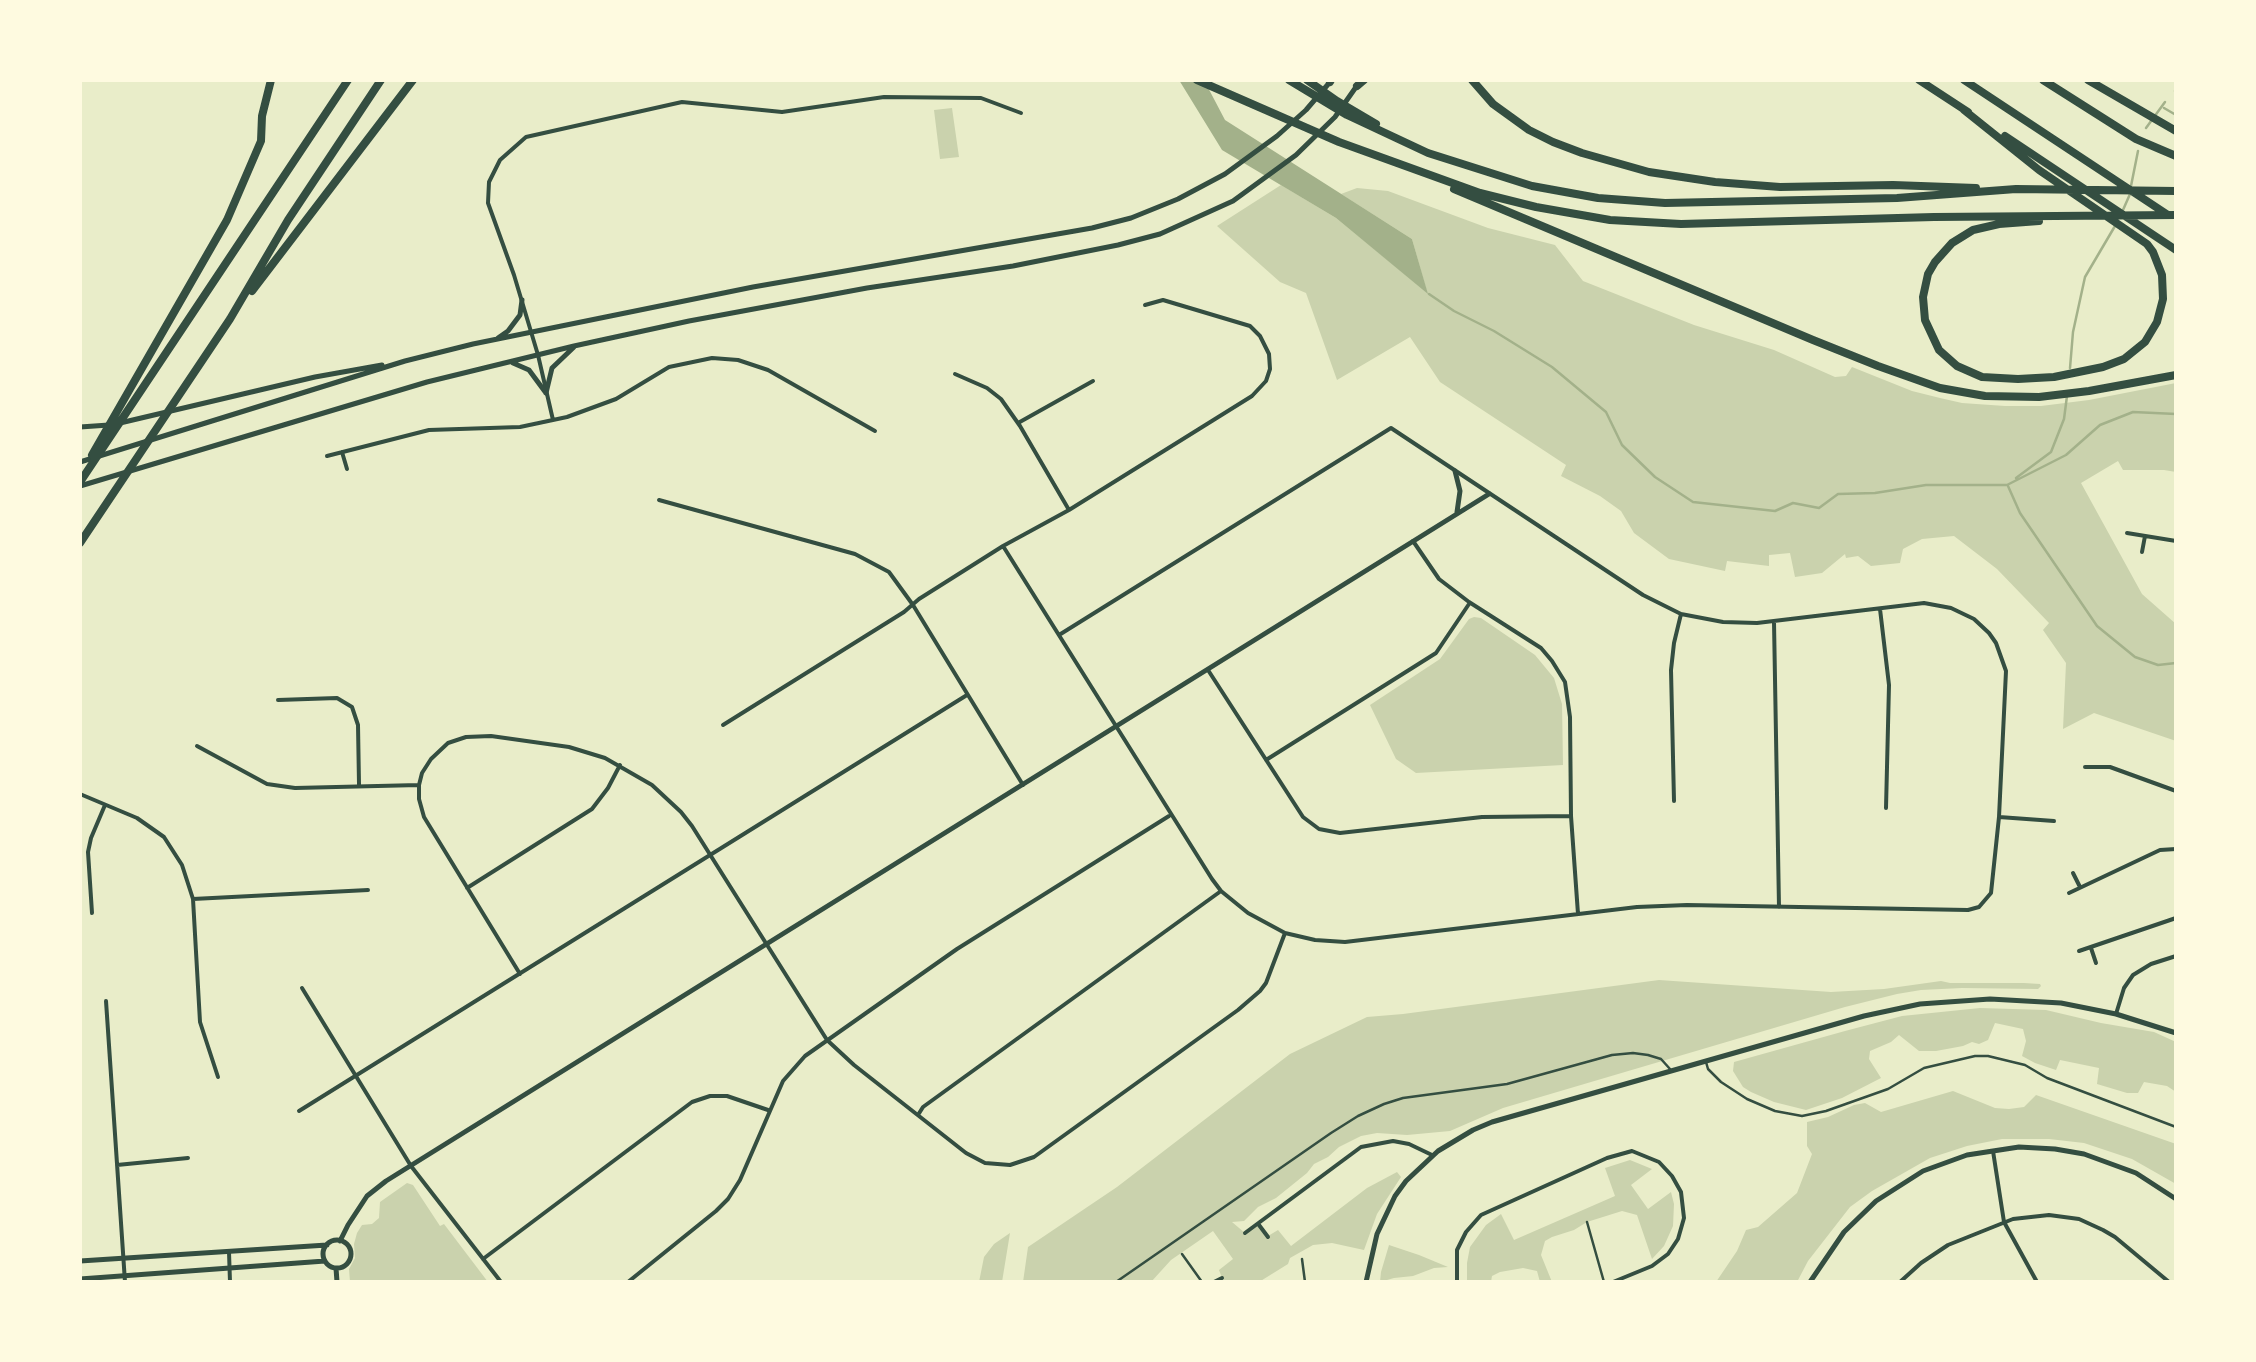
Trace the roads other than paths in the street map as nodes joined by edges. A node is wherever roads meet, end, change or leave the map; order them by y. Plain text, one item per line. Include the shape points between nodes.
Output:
1 (271, 80) edge
2 (348, 80) edge
3 (381, 80) edge
4 (414, 80) edge
5 (1196, 80) edge
6 (1289, 80) edge
7 (1307, 80) edge
8 (1472, 80) edge
9 (1919, 80) edge
10 (1964, 80) edge
11 (2043, 80) edge
12 (2088, 80) edge
13 (1331, 81) edge
14 (1360, 82) edge
15 (1964, 110) junction
16 (1020, 113) dead end
17 (2176, 130) edge
18 (1367, 153) junction
19 (2176, 156) edge
20 (1499, 177) junction
21 (2016, 190) junction
22 (2176, 191) edge
23 (2088, 216) junction
24 (2176, 218) edge
25 (2176, 250) edge
26 (522, 300) junction
27 (1145, 305) dead end
28 (230, 319) junction
29 (530, 332) junction
30 (496, 339) junction
31 (574, 346) junction
32 (538, 355) junction
33 (405, 361) junction
34 (509, 363) junction
35 (955, 374) dead end
36 (2176, 375) edge
37 (1093, 381) dead end
38 (546, 394) junction
39 (553, 420) junction
40 (1018, 423) junction
41 (80, 426) edge
42 (875, 431) dead end
43 (342, 452) junction
44 (327, 456) dead end
45 (80, 462) edge
46 (347, 469) dead end
47 (1455, 471) junction
48 (80, 481) edge
49 (1489, 494) junction
50 (660, 500) dead end
51 (1069, 510) junction
52 (1456, 514) junction
53 (2127, 532) dead end
54 (2146, 536) junction
55 (2176, 541) edge
56 (1413, 542) junction
57 (80, 543) edge
58 (1003, 546) junction
59 (2142, 552) dead end
60 (1470, 602) junction
61 (912, 605) junction
62 (1880, 608) junction
63 (1681, 614) junction
64 (1774, 621) junction
65 (1059, 635) junction
66 (1208, 670) junction
67 (967, 695) junction
68 (278, 700) dead end
69 (723, 725) dead end
70 (1116, 726) junction
71 (197, 746) dead end
72 (1266, 760) junction
73 (620, 765) junction
74 (2086, 767) dead end
75 (1023, 784) junction
76 (419, 785) junction
77 (359, 786) junction
78 (2176, 791) edge
79 (80, 794) edge
80 (1674, 800) dead end
81 (106, 805) junction
82 (1886, 808) dead end
83 (1170, 816) junction
84 (1571, 816) junction
85 (1999, 817) junction
86 (2054, 821) dead end
87 (2176, 849) edge
88 (710, 854) junction
89 (2073, 873) dead end
90 (467, 888) junction
91 (2080, 888) junction
92 (368, 890) dead end
93 (1221, 892) junction
94 (2070, 894) dead end
95 (192, 899) junction
96 (1779, 907) junction
97 (92, 913) dead end
98 (1578, 914) junction
99 (2176, 918) edge
100 (1285, 933) junction
101 (766, 945) junction
102 (2091, 947) junction
103 (2079, 951) dead end
104 (2176, 956) edge
105 (2096, 963) dead end
106 (520, 974) junction
107 (302, 988) dead end
108 (106, 1001) dead end
109 (2116, 1014) junction
110 (2176, 1033) edge
111 (827, 1040) junction
112 (1705, 1061) junction
113 (1671, 1070) junction
114 (354, 1076) junction
115 (218, 1077) dead end
116 (299, 1110) dead end
117 (769, 1110) junction
118 (918, 1115) junction
119 (2176, 1127) edge
120 (1993, 1150) junction
121 (1432, 1155) junction
122 (188, 1158) dead end
123 (117, 1165) junction
124 (411, 1166) junction
125 (2176, 1199) edge
126 (1586, 1222) dead end
127 (2004, 1222) junction
128 (1258, 1224) junction
129 (1245, 1234) dead end
130 (1268, 1237) dead end
131 (340, 1241) junction
132 (327, 1244) junction
133 (229, 1252) junction
134 (1182, 1254) dead end
135 (123, 1258) junction
136 (484, 1258) junction
137 (1302, 1259) dead end
138 (80, 1261) edge
139 (325, 1262) junction
140 (336, 1268) junction
141 (230, 1269) junction
142 (1222, 1278) dead end
143 (80, 1279) edge
144 (125, 1279) edge
145 (230, 1282) edge
146 (337, 1282) edge
147 (501, 1282) edge
148 (628, 1282) edge
149 (1116, 1282) edge
150 (1202, 1282) edge
151 (1214, 1282) edge
152 (1305, 1282) edge
153 (1366, 1282) edge
154 (1457, 1282) edge
155 (1604, 1282) edge
156 (1613, 1282) edge
157 (1810, 1282) edge
158 (1900, 1282) edge
159 (2037, 1282) edge
160 (2169, 1282) edge

1 - 48 highway via 261,141 217,241
2 - 48 highway
3 - 28 highway
4 - 28 highway
5 - 18 highway
6 - 20 highway via 1414,147
7 - 20 highway via 1359,115
8 - 21 highway via 1493,104 1552,142 1649,172 1780,187
9 - 15 highway
10 - 24 highway
11 - 19 highway via 2136,139
12 - 17 highway
13 - 29 street via 1278,136 1226,174 1131,218
14 - 31 street via 1296,155 1233,200 1160,234
15 - 23 highway via 2138,236 2153,252 2163,299 2145,342 2115,363 2053,377 2000,379 1957,366 1928,330 1923,308 1928,274 1942,252 1973,230
15 - 25 highway
16 - 26 street via 981,98 884,97 782,112 682,102 526,136 500,160 488,192
18 - 23 highway via 1509,202 1610,220
18 - 36 highway via 1940,388 2052,396
20 - 21 highway via 1665,204
21 - 22 highway
23 - 24 highway
26 - 29 street
26 - 30 street via 520,315
27 - 51 street via 1163,300 1250,326 1266,346 1268,375 1252,396
28 - 57 highway
29 - 30 street
29 - 32 street
30 - 33 street
31 - 32 street
31 - 38 street via 552,368
32 - 34 street
32 - 38 street
33 - 41 street via 102,427
33 - 45 street
34 - 38 street via 529,370
34 - 48 street
35 - 40 street via 994,393
37 - 40 street
38 - 39 street
39 - 42 street via 616,400 669,366 722,358 776,374
39 - 43 street via 428,430
40 - 51 street
43 - 44 street
43 - 46 street
47 - 49 street
47 - 52 street
47 - 65 street via 1391,428
49 - 52 street
49 - 63 street
50 - 61 street via 861,556 889,572
51 - 58 street
52 - 56 street
53 - 54 street
54 - 55 street
54 - 59 street
56 - 60 street via 1439,579
56 - 66 street
58 - 61 street
58 - 65 street
60 - 72 street via 1436,653
60 - 84 street via 1540,648 1565,682
61 - 67 street
61 - 69 street
62 - 64 street
62 - 82 street via 1890,685
62 - 85 street via 1951,608 1974,619 1996,643 2006,681
63 - 64 street
63 - 80 street via 1671,670
64 - 96 street
65 - 70 street
66 - 70 street
66 - 72 street
67 - 75 street
67 - 88 street
68 - 77 street via 338,698 352,707
70 - 75 street
70 - 83 street
71 - 77 street via 267,784
72 - 84 street via 1302,818 1329,832 1482,816
73 - 76 street via 569,746 478,735 439,750
73 - 88 street via 664,795
73 - 90 street via 592,809
74 - 78 street via 2110,767
75 - 101 street
76 - 77 street
76 - 90 street via 424,817
79 - 81 street
81 - 95 street via 164,837 182,864
81 - 97 street via 88,852
83 - 93 street
83 - 111 street via 956,949
84 - 98 street
85 - 86 street
85 - 96 street via 1992,888 1974,909
87 - 91 street via 2160,850
88 - 101 street
88 - 106 street
89 - 91 street
90 - 106 street
91 - 94 street
92 - 95 street
93 - 100 street
93 - 118 street
95 - 115 street via 200,1022
96 - 98 street via 1686,905
98 - 100 street via 1346,942
99 - 102 street
100 - 118 street via 1271,973 1251,999 1027,1160 978,1160
101 - 111 street
101 - 124 street
102 - 103 street
102 - 105 street
104 - 109 street via 2133,975
106 - 114 street
107 - 114 street
108 - 123 street
109 - 110 street
109 - 112 street via 2032,1000 1937,1002
111 - 117 street via 793,1067
111 - 118 street
112 - 113 street
112 - 119 lane via 1732,1090 1775,1112 1802,1116 1888,1089 1924,1068 1975,1056 2000,1058
113 - 121 street via 1492,1122
113 - 149 lane via 1648,1055 1612,1055 1506,1084 1384,1104 1331,1133
114 - 116 street
114 - 124 street
117 - 136 street via 718,1096 682,1108
117 - 148 street via 728,1199
120 - 125 street via 2084,1154
120 - 127 street
120 - 157 street via 1923,1170 1886,1194 1844,1232
121 - 128 street via 1393,1141 1361,1147
121 - 153 street via 1395,1196
122 - 123 street
123 - 135 street
124 - 131 street via 367,1196
124 - 136 street
126 - 155 lane
127 - 158 street via 1948,1245
127 - 159 street
127 - 160 street via 2037,1215 2079,1219 2115,1237
128 - 129 street
128 - 130 street
131 - 132 street
131 - 140 street via 350,1258
132 - 133 street
132 - 139 street
133 - 135 street
133 - 141 street
134 - 150 lane
135 - 138 street
135 - 144 street
136 - 147 street
137 - 152 lane
139 - 140 street
139 - 141 street
140 - 146 street
141 - 144 street
141 - 145 street
142 - 151 street
143 - 144 street
154 - 156 street via 1457,1250 1482,1215 1607,1158 1640,1153 1659,1162 1677,1184 1682,1227 1660,1260

